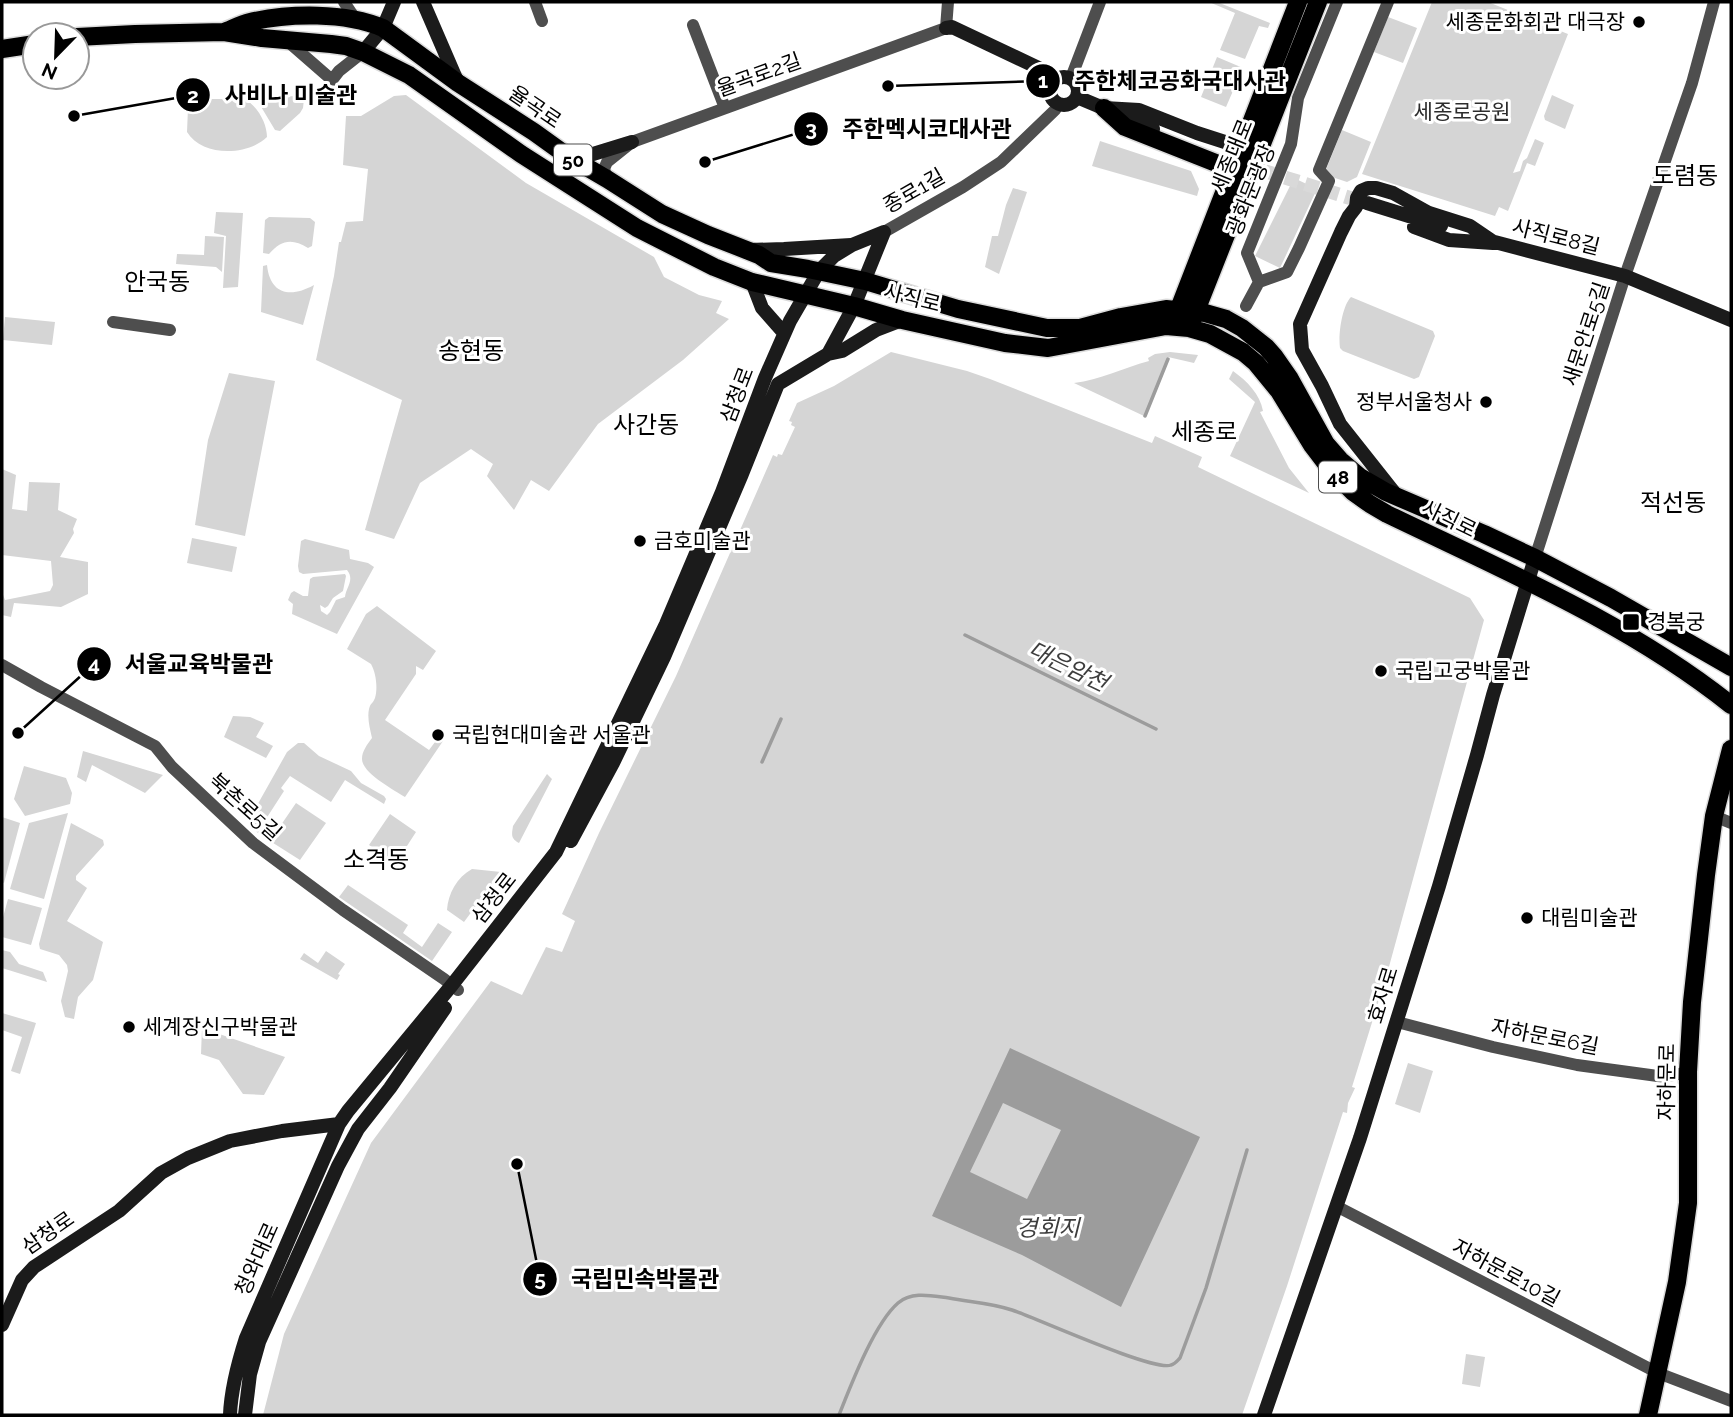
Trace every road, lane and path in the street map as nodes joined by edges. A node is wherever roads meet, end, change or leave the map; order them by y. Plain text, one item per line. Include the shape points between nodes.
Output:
1 (344, 2) edge
2 (394, 2) edge
3 (423, 2) edge
4 (535, 2) edge
5 (948, 2) edge
6 (1100, 2) edge
7 (1298, 2) edge
8 (1318, 2) edge
9 (1337, 2) edge
10 (1388, 2) edge
11 (1714, 2) edge
12 (356, 20) junction
13 (542, 21) dead end
14 (693, 25) dead end
15 (383, 28) junction
16 (946, 28) junction
17 (224, 32) junction
18 (91, 37) edge
19 (285, 39) junction
20 (21, 46) edge
21 (2, 49) edge
22 (363, 52) junction
23 (1071, 78) junction
24 (1054, 81) junction
25 (458, 83) junction
26 (1077, 97) junction
27 (1058, 104) junction
28 (725, 108) junction
29 (1104, 108) junction
30 (1250, 125) junction
31 (632, 142) junction
32 (1205, 153) dead end
33 (566, 155) junction
34 (607, 179) junction
35 (1229, 181) junction
36 (884, 232) junction
37 (852, 245) junction
38 (743, 250) junction
39 (819, 271) junction
40 (1211, 272) junction
41 (1625, 276) junction
42 (865, 281) junction
43 (752, 282) junction
44 (1259, 282) junction
45 (807, 295) junction
46 (854, 306) junction
47 (1246, 306) dead end
48 (1184, 319) junction
49 (1226, 319) junction
50 (902, 320) junction
51 (1731, 320) edge
52 (113, 322) dead end
53 (170, 330) dead end
54 (785, 333) junction
55 (828, 354) junction
56 (1398, 498) junction
57 (1535, 558) junction
58 (1528, 582) junction
59 (2, 665) edge
60 (1731, 667) edge
61 (1731, 705) edge
62 (1731, 748) edge
63 (1728, 777) edge
64 (1723, 819) edge
65 (455, 988) junction
66 (1397, 1022) junction
67 (1688, 1072) junction
68 (339, 1124) junction
69 (358, 1129) joint
70 (1336, 1206) junction
71 (2, 1325) edge
72 (1658, 1373) junction
73 (1731, 1401) edge
74 (230, 1415) edge
75 (246, 1415) edge
76 (1264, 1415) edge
77 (1648, 1415) edge

1 - 12 street
2 - 15 street
3 - 25 street
4 - 13 street
5 - 16 street
6 - 23 street
7 - 30 main road, 세종대로
8 - 40 main road, 세종대로
9 - 44 street, 광화문광장 via 1298,98 1291,144 1247,253
10 - 44 street via 1319,170 1329,181 1299,248 1287,272
11 - 41 street, 새문안로5길 via 1692,82
12 - 15 main road, 율곡로
12 - 17 main road, 율곡로 via 300,16 248,22
14 - 28 street
15 - 22 street
15 - 25 main road, 율곡로 / 50
16 - 24 street
16 - 28 street, 율곡로2길
17 - 18 main road, 율곡로
17 - 19 main road, 율곡로
19 - 22 main road, 율곡로
19 - 22 street via 332,80
20 - 21 main road
22 - 43 main road, 율곡로 via 409,75 637,228
23 - 24 street
23 - 26 street via 1077,85
24 - 27 street via 1050,94
25 - 33 main road, 율곡로 / 50
26 - 27 street, 종로1길 via 1067,105
26 - 29 street
27 - 36 street, 종로1길 via 1001,162
28 - 31 street, 율곡로2길
29 - 30 street via 1139,110 1228,143 1237,141
29 - 32 street
29 - 35 main road via 1125,127 1226,167
30 - 35 main road, 세종대로
31 - 33 street via 593,154
31 - 34 street, 율곡로2길 via 607,162
33 - 34 main road, 율곡로 / 50
34 - 38 main road, 율곡로 / 50 via 662,214
35 - 48 main road, 세종대로
36 - 37 street
36 - 42 street
37 - 38 street
37 - 39 street
38 - 39 main road, 율곡로 / 50 via 771,263
39 - 42 main road, 사직로 / 50
39 - 45 street, 삼청로
40 - 48 main road, 세종대로
40 - 49 main road via 1212,299
41 - 51 street, 사직로8길
41 - 56 street, 사직로8길 via 1362,205 1349,216 1300,324 1302,350 1340,424
41 - 57 street, 새문안로5길
42 - 46 street
42 - 48 main road, 사직로 / 50 via 958,309 1047,328 1080,328 1160,310
43 - 45 main road, 율곡로
43 - 54 street via 762,308
44 - 47 street
45 - 46 main road, 사직로
45 - 54 street, 삼청로
46 - 50 main road, 사직로
46 - 55 street
48 - 49 main road, 사직로 / 48
48 - 50 main road, 사직로 via 1048,348
48 - 58 main road, 사직로 / 48 via 1256,363 1321,459 1370,504
49 - 56 main road, 사직로 / 48 via 1274,356 1334,454 1360,477
50 - 55 street, 삼청로
52 - 53 street
54 - 65 street, 삼청로 via 666,624 556,852
55 - 65 street, 삼청로 via 778,384 664,657 583,820 559,861
56 - 57 main road, 사직로 / 48
57 - 58 street, 효자로
57 - 60 main road, 사직로 / 48
58 - 61 main road, 사직로 / 48 via 1632,637
58 - 66 street, 효자로
59 - 65 street, 북촌로5길 via 155,746 253,844
62 - 63 main road, 자하문로
63 - 64 main road, 자하문로
64 - 67 main road, 자하문로 via 1706,875
65 - 68 street, 삼청로
65 - 69 street, 삼청로
66 - 67 street, 자하문로6길 via 1577,1065 1665,1077
66 - 70 street, 효자로
67 - 72 main road, 자하문로 via 1688,1203
68 - 71 street, 삼청로 via 230,1141 161,1173 119,1211 34,1266 22,1280
68 - 74 street, 청와대로 via 246,1338
69 - 75 street, 청와대로 via 259,1342
70 - 72 street, 자하문로10길
70 - 76 street, 효자로
72 - 73 street, 자하문로10길
72 - 77 main road, 자하문로

